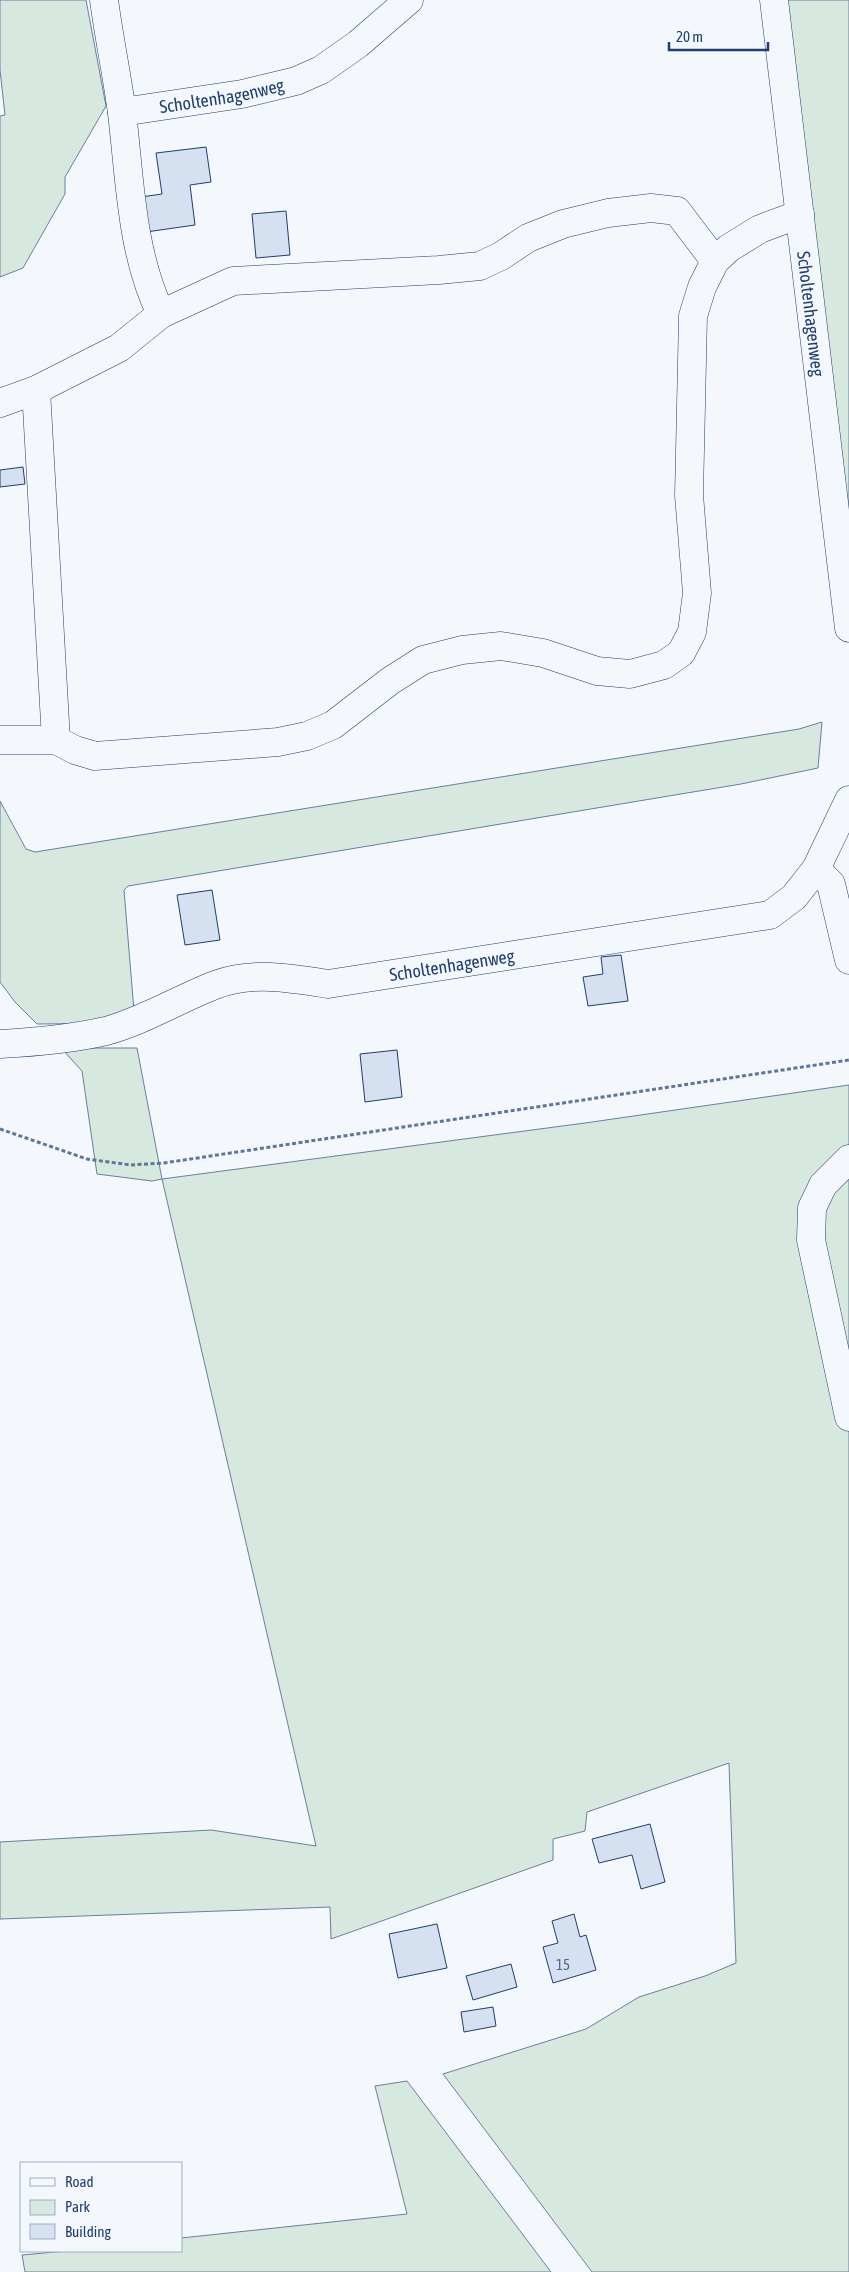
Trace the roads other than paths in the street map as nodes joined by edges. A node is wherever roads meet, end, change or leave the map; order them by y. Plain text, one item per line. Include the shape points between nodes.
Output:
1 (104, 0) edge
2 (409, 0) edge
3 (774, 0) edge
4 (122, 112) junction
5 (800, 214) junction
6 (715, 261) junction
7 (161, 314) junction
8 (36, 390) junction
9 (0, 403) edge
10 (849, 628) edge
11 (0, 740) edge
12 (56, 740) junction
13 (849, 800) edge
14 (816, 869) junction
15 (849, 960) edge
16 (0, 1044) edge
17 (849, 1159) edge
18 (849, 1417) edge

1 - 4 lane
2 - 4 lane, Scholtenhagenweg via 358,44 321,70 296,81 242,94
3 - 5 lane, Scholtenhagenweg
4 - 7 lane via 141,262
5 - 6 lane via 760,229
5 - 10 lane, Scholtenhagenweg
6 - 7 lane via 677,211 651,208 608,213 563,224 528,238 480,266 233,281
6 - 12 lane via 693,316 689,494 696,593 692,632 681,653 664,665 630,674 597,672 543,653 501,646 462,650 423,660 333,725 307,736 278,742 94,756
7 - 8 lane via 119,348
8 - 9 lane
8 - 12 lane
11 - 12 lane
13 - 14 lane, Scholtenhagenweg
14 - 15 lane via 831,884
14 - 16 lane, Scholtenhagenweg via 794,897 770,915 328,984 284,977 250,978 216,984 107,1030 48,1041
17 - 18 lane via 823,1185 812,1208 811,1240

